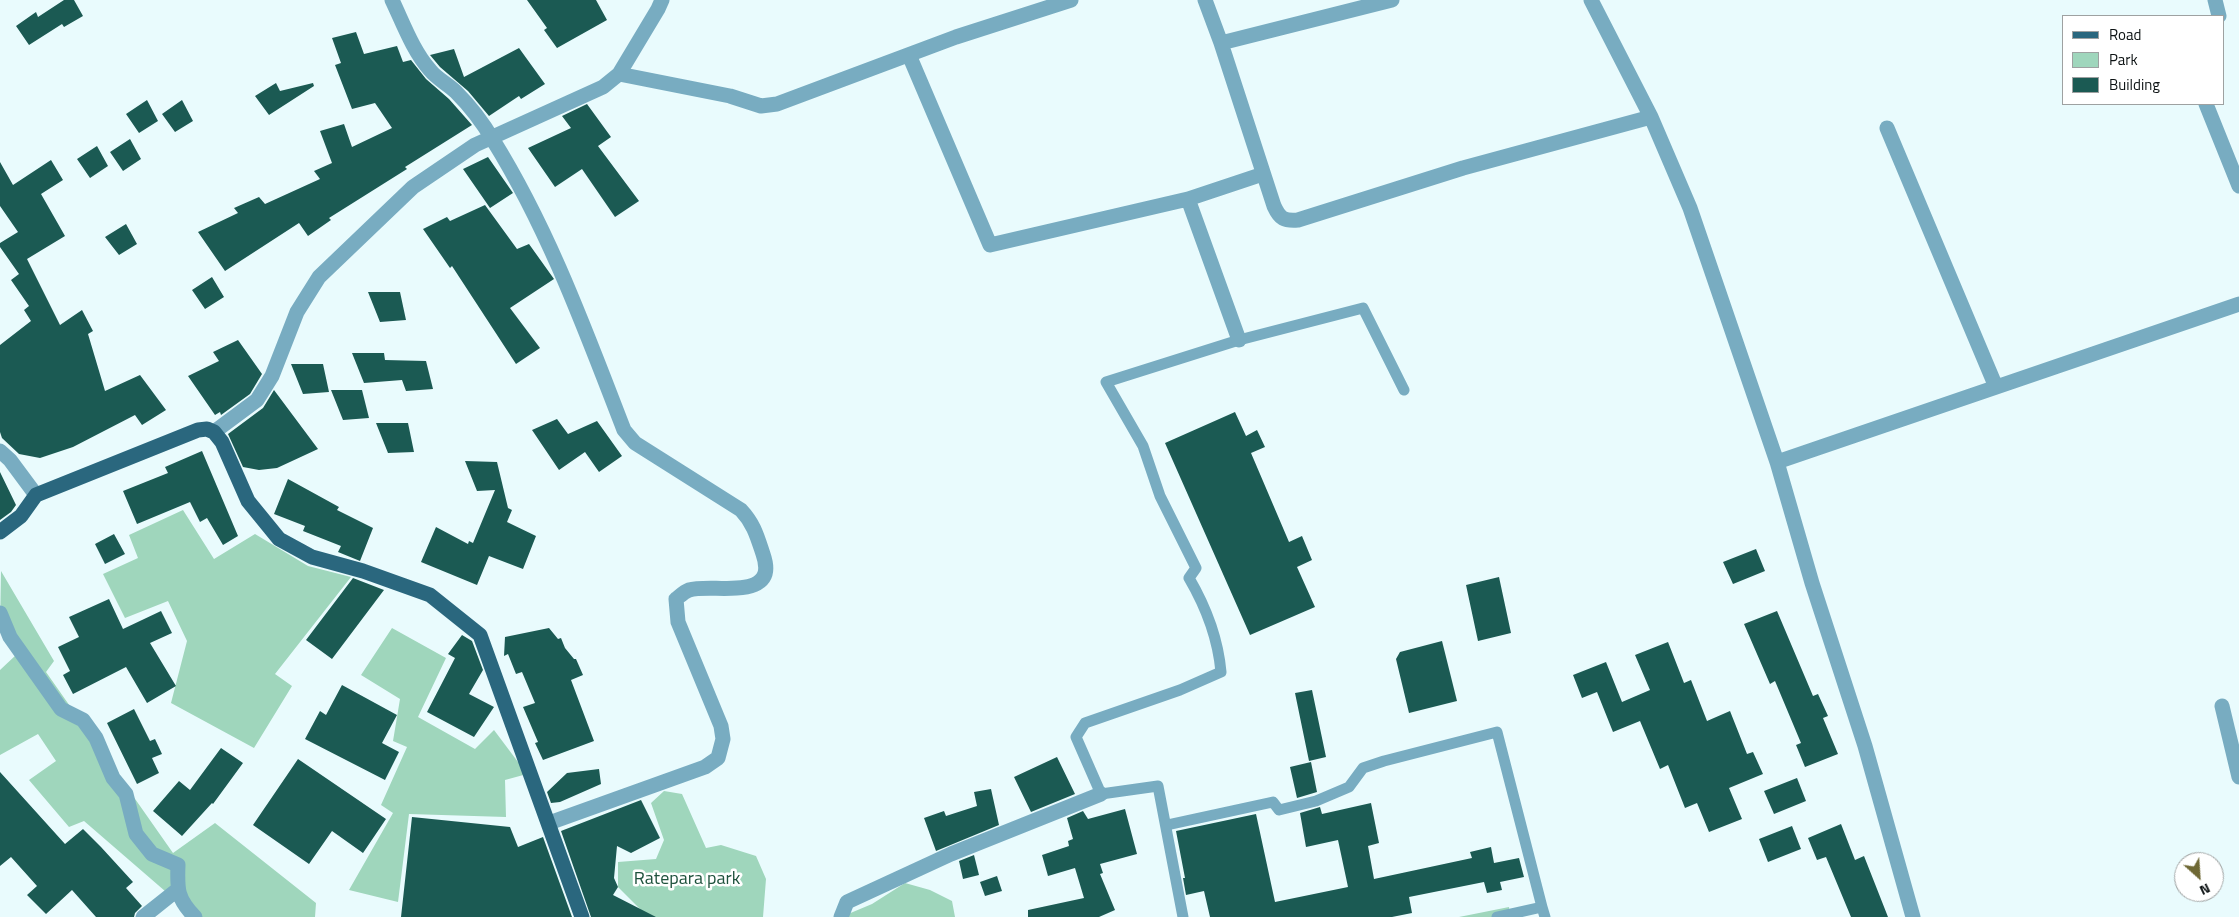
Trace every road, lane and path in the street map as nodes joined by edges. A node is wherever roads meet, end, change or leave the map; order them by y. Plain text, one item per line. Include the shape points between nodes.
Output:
1 (392, 0) edge
2 (662, 0) edge
3 (1071, 0) edge
4 (1204, 0) edge
5 (1392, 0) edge
6 (1591, 0) edge
7 (2215, 0) edge
8 (2219, 15) edge
9 (1221, 43) junction
10 (909, 54) junction
11 (619, 74) junction
12 (2206, 105) edge
13 (1651, 117) junction
14 (1887, 128) dead end
15 (492, 137) junction
16 (1263, 174) junction
17 (2239, 186) edge
18 (1188, 199) junction
19 (2239, 304) edge
20 (1239, 340) junction
21 (1996, 386) junction
22 (1404, 390) dead end
23 (214, 432) junction
24 (0, 451) edge
25 (1777, 462) junction
26 (36, 495) junction
27 (0, 532) edge
28 (0, 613) edge
29 (2222, 706) dead end
30 (2239, 777) edge
31 (1101, 794) junction
32 (549, 823) junction
33 (1167, 825) junction
34 (177, 890) junction
35 (1543, 912) edge
36 (143, 917) edge
37 (195, 917) edge
38 (582, 917) edge
39 (841, 917) edge
40 (1183, 917) edge
41 (1497, 917) edge
42 (1912, 917) edge

1 - 15 street via 423,62 455,92
2 - 11 street
3 - 10 street
4 - 9 street
5 - 9 street
6 - 13 street
7 - 8 street
9 - 16 street
10 - 11 street via 777,104 761,106 730,96
10 - 18 street via 990,245
11 - 15 street via 603,87
12 - 17 street
13 - 16 street via 1463,168 1298,220 1285,221 1278,215
13 - 25 street via 1690,208
14 - 21 street
15 - 23 street via 413,187 319,277 297,312 272,376 257,400
15 - 32 street via 536,216 624,430 634,443 741,510 752,522 766,571 752,587 690,590 676,599 678,622 720,726 723,739 718,758 705,767
16 - 18 street
18 - 20 street
19 - 21 street
20 - 22 lane via 1363,308
20 - 31 lane via 1106,382 1142,446 1160,496 1196,568 1189,578 1203,601 1220,653 1221,672 1085,723 1076,737
21 - 25 street
23 - 26 main road via 198,430
23 - 32 main road via 222,442 248,501 279,539 312,557 363,570 430,595 480,636
24 - 26 street
25 - 42 street via 1812,584 1865,746
26 - 27 main road via 21,516
28 - 34 street via 10,637 61,709 83,720 96,738 113,778 126,794 136,834 152,854 178,865
29 - 30 street
31 - 33 lane via 1158,786
31 - 39 street via 951,854 847,902
32 - 38 main road
33 - 35 lane via 1273,802 1278,810 1316,801 1349,787 1363,768 1497,732
33 - 40 lane
34 - 36 street
34 - 37 street
35 - 41 lane

